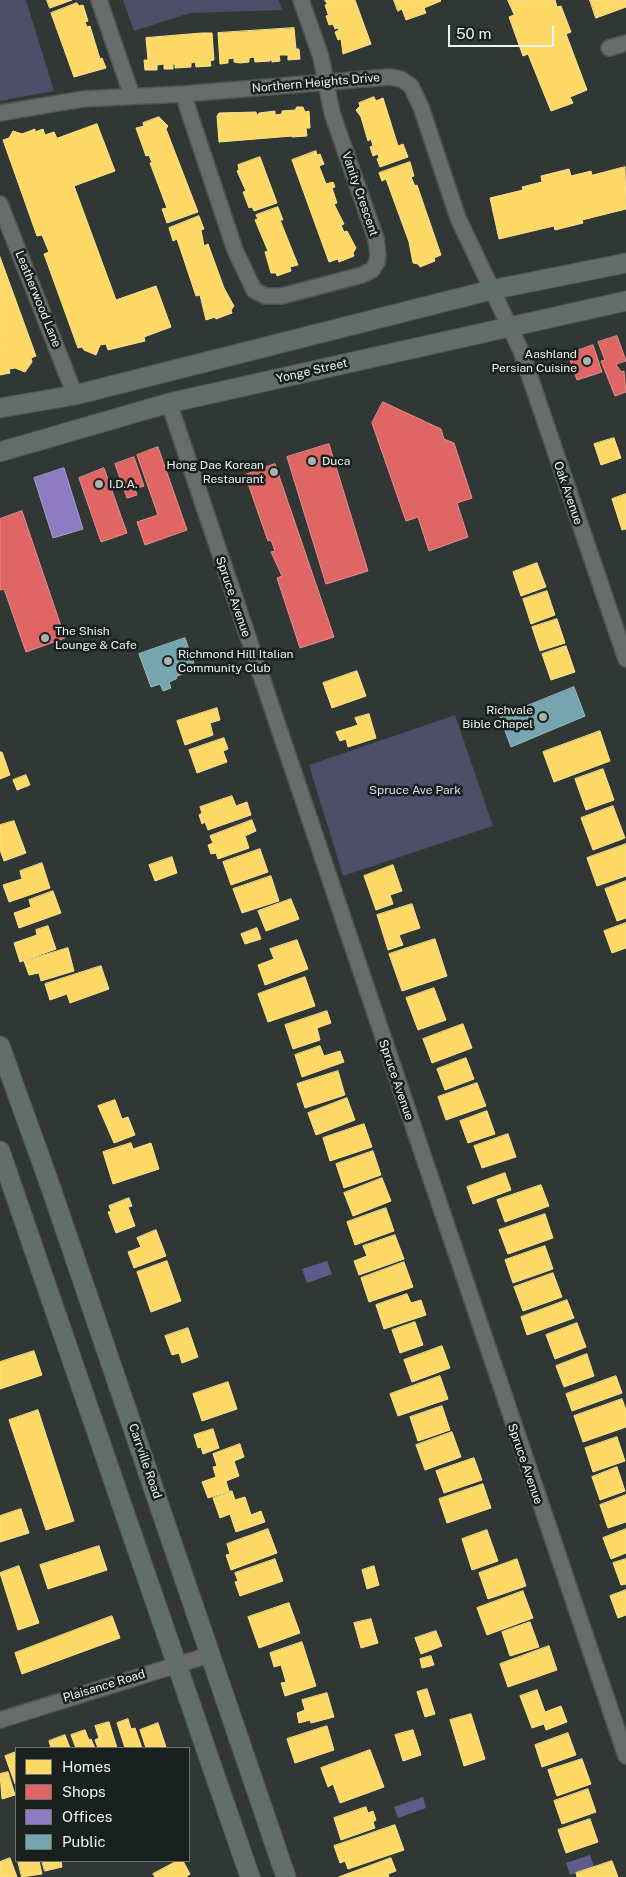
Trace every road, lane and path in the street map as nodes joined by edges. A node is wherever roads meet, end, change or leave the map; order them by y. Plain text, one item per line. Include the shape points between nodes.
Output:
1 (99, 0) edge
2 (301, 0) edge
3 (626, 43) edge
4 (609, 48) dead end
5 (325, 82) junction
6 (183, 94) junction
7 (132, 96) junction
8 (0, 113) edge
9 (0, 204) edge
10 (626, 263) edge
11 (491, 290) junction
12 (626, 301) edge
13 (510, 326) junction
14 (75, 395) junction
15 (168, 403) junction
16 (0, 408) edge
17 (0, 452) edge
18 (626, 660) edge
19 (0, 1046) edge
20 (0, 1151) edge
21 (209, 1655) junction
22 (177, 1664) junction
23 (0, 1720) edge
24 (626, 1756) edge
25 (250, 1877) edge
26 (286, 1877) edge

1 - 7 street
2 - 5 street, Vanity Crescent via 321,57
3 - 4 street
5 - 6 street, Northern Heights Drive
5 - 6 street, Vanity Crescent via 332,113 376,239 377,262 372,270 354,278 282,296 265,296 254,290 247,278 204,164
5 - 11 street, Northern Heights Drive via 389,77 401,79 411,86 458,218
6 - 7 street, Northern Heights Drive
7 - 8 street, Northern Heights Drive via 49,104
9 - 14 street, Leatherwood Lane
10 - 11 main road
11 - 13 street, Northern Heights Drive
11 - 14 main road
12 - 13 main road, Yonge Street
13 - 15 main road, Yonge Street
13 - 18 street, Oak Avenue
14 - 16 main road
15 - 17 main road, Yonge Street
15 - 24 street, Spruce Avenue
19 - 21 main road, Carrville Road
20 - 22 main road
21 - 22 street, Plaisance Road
21 - 26 main road, Carrville Road
22 - 23 street, Plaisance Road
22 - 25 main road

